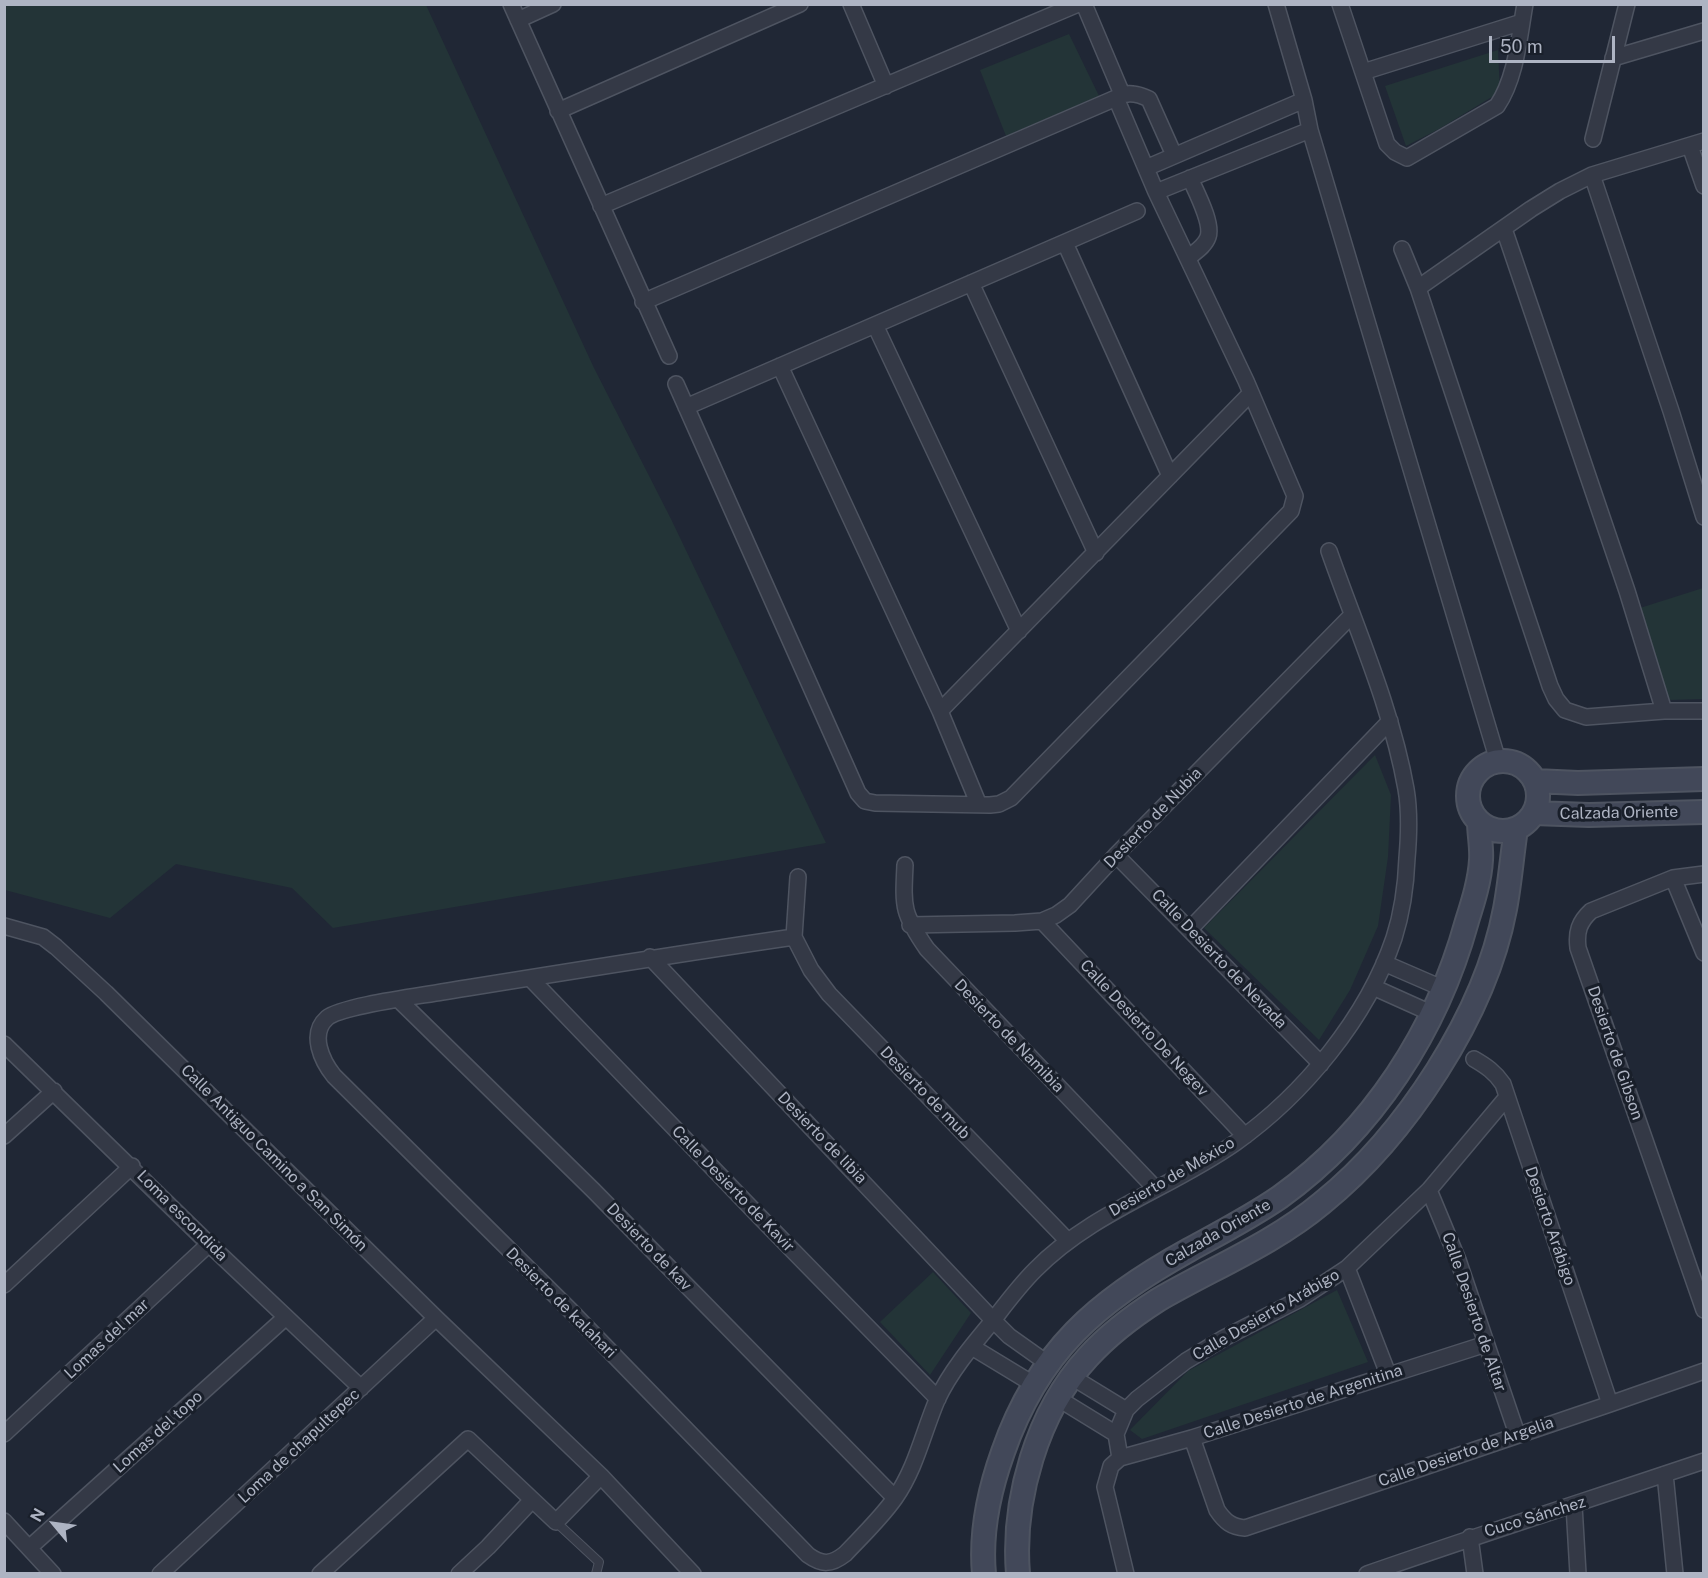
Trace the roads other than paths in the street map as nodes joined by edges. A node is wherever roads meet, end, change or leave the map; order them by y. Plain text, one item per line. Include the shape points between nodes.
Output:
1 (511, 4) edge
2 (553, 4) edge
3 (800, 4) edge
4 (851, 4) edge
5 (1078, 4) edge
6 (1084, 4) edge
7 (1276, 4) edge
8 (1340, 4) edge
9 (1525, 4) edge
10 (1627, 4) edge
11 (518, 20) junction
12 (1522, 22) junction
13 (1704, 31) edge
14 (1613, 58) junction
15 (1363, 72) junction
16 (886, 86) junction
17 (1119, 96) junction
18 (1304, 100) junction
19 (558, 111) junction
20 (1310, 130) junction
21 (1593, 139) dead end
22 (1697, 143) edge
23 (1174, 155) junction
24 (1146, 168) junction
25 (1592, 176) junction
26 (1190, 178) junction
27 (1704, 186) edge
28 (1156, 192) junction
29 (601, 206) junction
30 (1137, 211) dead end
31 (1504, 229) junction
32 (1065, 243) junction
33 (1402, 249) dead end
34 (1188, 258) junction
35 (971, 283) junction
36 (1418, 288) junction
37 (643, 302) junction
38 (875, 325) junction
39 (669, 356) dead end
40 (780, 366) junction
41 (676, 384) dead end
42 (1251, 393) junction
43 (686, 407) junction
44 (1170, 476) junction
45 (1704, 517) edge
46 (1329, 551) dead end
47 (1096, 553) junction
48 (1352, 615) junction
49 (1019, 631) junction
50 (940, 711) junction
51 (1664, 711) junction
52 (1704, 711) edge
53 (1390, 721) junction
54 (1498, 761) junction
55 (1704, 779) edge
56 (1535, 781) junction
57 (979, 805) junction
58 (1704, 812) edge
59 (1534, 813) junction
60 (1479, 822) junction
61 (1516, 829) junction
62 (1116, 855) junction
63 (905, 865) dead end
64 (1704, 873) edge
65 (798, 877) dead end
66 (1672, 878) junction
67 (1042, 921) junction
68 (910, 925) junction
69 (4, 926) edge
70 (1190, 929) junction
71 (794, 937) junction
72 (1704, 953) edge
73 (650, 957) junction
74 (1384, 963) junction
75 (530, 978) junction
76 (1373, 987) junction
77 (1444, 989) junction
78 (399, 1000) junction
79 (1433, 1014) junction
80 (4, 1044) edge
81 (1474, 1059) dead end
82 (1321, 1064) junction
83 (1400, 1073) junction
84 (1424, 1089) junction
85 (54, 1090) junction
86 (1507, 1097) junction
87 (4, 1136) edge
88 (1245, 1136) junction
89 (132, 1166) junction
90 (1155, 1188) junction
91 (1429, 1190) junction
92 (1067, 1240) junction
93 (209, 1244) junction
94 (1347, 1268) junction
95 (4, 1285) edge
96 (1704, 1310) edge
97 (286, 1317) junction
98 (436, 1318) junction
99 (993, 1320) junction
100 (1486, 1344) junction
101 (972, 1347) junction
102 (1047, 1363) junction
103 (1704, 1371) edge
104 (1388, 1374) junction
105 (1072, 1377) junction
106 (1033, 1384) junction
107 (361, 1388) junction
108 (938, 1399) junction
109 (1059, 1399) junction
110 (1610, 1404) junction
111 (1126, 1410) junction
112 (4, 1434) edge
113 (1116, 1434) junction
114 (1517, 1434) junction
115 (1192, 1438) junction
116 (1120, 1458) junction
117 (1704, 1461) edge
118 (1665, 1474) junction
119 (601, 1476) junction
120 (895, 1498) junction
121 (532, 1500) junction
122 (1574, 1505) junction
123 (4, 1521) edge
124 (556, 1522) junction
125 (1470, 1537) junction
126 (29, 1548) junction
127 (836, 1561) joint
128 (1374, 1572) edge
129 (53, 1574) edge
130 (160, 1574) edge
131 (320, 1574) edge
132 (459, 1574) edge
133 (596, 1574) edge
134 (693, 1574) edge
135 (984, 1574) edge
136 (1018, 1574) edge
137 (1126, 1574) edge
138 (1475, 1574) edge
139 (1578, 1574) edge
140 (1676, 1574) edge

1 - 11 street
2 - 11 street
3 - 19 street
4 - 16 street
5 - 16 street
6 - 17 street
7 - 18 street
8 - 15 street
9 - 12 street
10 - 14 street
11 - 19 street
12 - 15 street
12 - 15 street via 1508,85 1497,106 1407,158 1386,144
13 - 14 street
14 - 21 street
16 - 29 street
17 - 23 street via 1140,95 1149,99
17 - 24 street
17 - 37 street
18 - 20 street
18 - 23 street
19 - 29 street
20 - 26 street
20 - 54 street
22 - 25 street
22 - 27 street
23 - 24 street
24 - 28 street
25 - 31 street via 1531,209
25 - 45 street
26 - 28 street
26 - 34 street via 1209,236
28 - 34 street
29 - 37 street
30 - 32 street
31 - 36 street
31 - 51 street
32 - 35 street
32 - 44 street
33 - 36 street
34 - 42 street
35 - 38 street
35 - 47 street
36 - 51 street via 1556,699 1565,710 1586,717
37 - 39 street
38 - 40 street
38 - 49 street
40 - 43 street
40 - 50 street
41 - 43 street
42 - 44 street
42 - 57 street via 1295,496 1291,511 1011,798 999,804
43 - 57 street via 858,793 865,801 875,803
44 - 47 street
46 - 48 street, Desierto de México
47 - 49 street
48 - 53 street, Desierto de México
48 - 62 street, Desierto de Nubia
49 - 50 street
50 - 57 street
51 - 52 street
53 - 70 street
53 - 74 street, Desierto de México via 1406,792 1409,833 1402,903
54 - 56 street via 1520,765
54 - 60 street via 1478,771 1468,791 1468,802
55 - 56 street, Calzada Oriente
56 - 59 street via 1538,802
58 - 59 street, Calzada Oriente
59 - 61 street
60 - 61 street via 1497,831
60 - 77 street, Calzada Oriente via 1481,861 1474,896
61 - 84 street, Calzada Oriente via 1505,910 1489,964 1452,1045
62 - 67 street, Desierto de Nubia via 1070,905
62 - 70 street, Calle Desierto de Nevada
63 - 68 street, Desierto de Namibia via 904,908
64 - 66 street, Desierto de Gibson
65 - 71 street
66 - 72 street
66 - 96 street, Desierto de Gibson via 1591,911 1578,927 1577,937
67 - 68 street, Desierto de Nubia
67 - 88 street, Calle Desierto De Negev
68 - 90 street, Desierto de Namibia via 927,949
69 - 98 street, Calle Antiguo Camino a San Simón via 42,937 56,947
70 - 82 street, Calle Desierto de Nevada
71 - 73 street
71 - 92 street, Desierto de mub via 829,994
73 - 75 street
73 - 99 street, Desierto de libia
74 - 76 street, Desierto de México
74 - 77 street
75 - 78 street
75 - 108 street, Calle Desierto de Kavir
76 - 79 street
76 - 82 street, Desierto de México
77 - 79 street, Calzada Oriente
78 - 120 street, Desierto de kav via 593,1190
78 - 127 street, Desierto de kalahari via 336,1013 325,1020 320,1030 319,1051 334,1076 570,1310 808,1556 827,1563
79 - 83 street, Calzada Oriente
80 - 85 street, Loma escondida
81 - 86 street, Desierto Arábigo via 1497,1075
82 - 88 street, Desierto de México
83 - 84 street
83 - 102 street, Calzada Oriente via 1324,1161 1240,1223 1188,1250 1100,1307
84 - 105 street, Calzada Oriente via 1397,1126 1323,1203 1290,1228 1156,1302 1117,1329
85 - 87 street
85 - 89 street, Loma escondida
86 - 91 street, Calle Desierto Arábigo
86 - 110 street, Desierto Arábigo
88 - 90 street, Desierto de México via 1213,1158
89 - 93 street, Loma escondida
89 - 95 street
90 - 92 street, Desierto de México
91 - 94 street, Calle Desierto Arábigo
91 - 100 street, Calle Desierto de Altar
92 - 99 street, Desierto de México via 1035,1269
93 - 97 street, Loma escondida
93 - 112 street, Lomas del mar
94 - 104 street
94 - 111 street, Calle Desierto Arábigo via 1300,1299 1186,1361
97 - 107 street, Loma escondida
97 - 126 street, Lomas del topo
98 - 107 street, Loma de chapultepec
98 - 119 street, Calle Antiguo Camino a San Simón
99 - 101 street, Desierto de México
99 - 102 street, Desierto de libia
100 - 104 street, Calle Desierto de Argenitina
100 - 114 street, Calle Desierto de Altar
101 - 106 street
101 - 108 street, Desierto de México
102 - 105 street
102 - 106 street, Calzada Oriente
103 - 110 street, Calle Desierto de Argelia
104 - 115 street, Calle Desierto de Argenitina
105 - 109 street, Calzada Oriente
105 - 111 street
106 - 109 street
106 - 135 street, Calzada Oriente via 1009,1434 987,1504
107 - 130 street, Loma de chapultepec
108 - 120 street, Desierto de México via 915,1460
109 - 113 street
109 - 136 street, Calzada Oriente via 1026,1477 1018,1534
110 - 114 street, Calle Desierto de Argelia
111 - 113 street, Calle Desierto Arábigo
113 - 116 street
114 - 115 street, Calle Desierto de Argelia via 1245,1528 1229,1524 1217,1510
115 - 116 street, Calle Desierto de Argenitina
116 - 137 street via 1111,1466 1105,1487
117 - 118 street, Cuco Sánchez
118 - 122 street, Cuco Sánchez
118 - 140 street
119 - 124 street
119 - 134 street, Calle Antiguo Camino a San Simón
120 - 127 street, Desierto de México
121 - 124 street
121 - 131 street via 468,1440
121 - 132 street
122 - 125 street, Cuco Sánchez
122 - 139 street
123 - 126 street
124 - 133 lane via 599,1562
125 - 128 street, Cuco Sánchez
125 - 138 street
126 - 129 street

